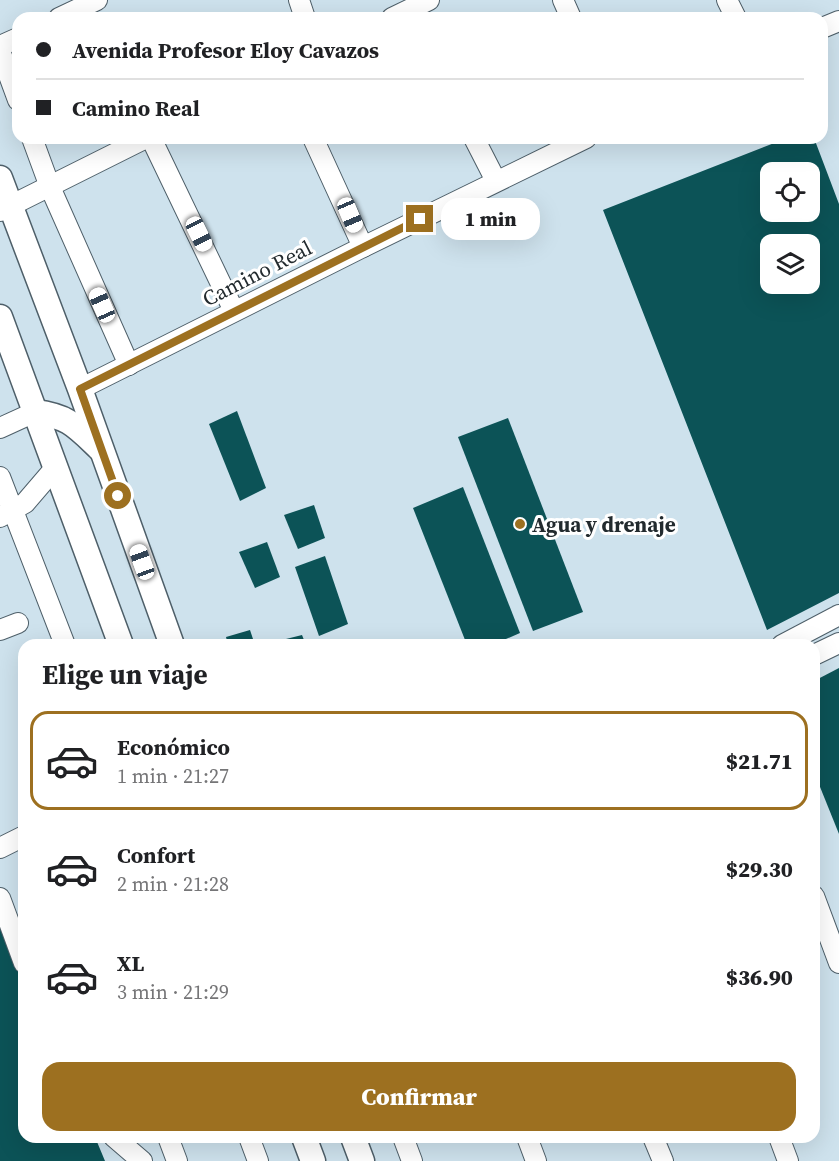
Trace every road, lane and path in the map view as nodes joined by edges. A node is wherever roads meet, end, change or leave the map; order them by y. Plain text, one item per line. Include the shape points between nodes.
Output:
1 (97, 0) edge
2 (429, 0) edge
3 (72, 12) edge
4 (409, 12) edge
5 (0, 51) edge
6 (12, 84) edge
7 (34, 144) edge
8 (134, 144) edge
9 (154, 144) edge
10 (316, 144) edge
11 (477, 144) edge
12 (573, 144) edge
13 (0, 178) edge
14 (496, 181) junction
15 (50, 187) junction
16 (5, 209) edge
17 (363, 247) junction
18 (234, 311) junction
19 (0, 317) edge
20 (129, 365) junction
21 (80, 389) junction
22 (35, 412) junction
23 (0, 428) edge
24 (102, 452) junction
25 (55, 468) junction
26 (0, 477) edge
27 (7, 514) edge
28 (839, 615) edge
29 (62, 639) edge
30 (119, 639) edge
31 (170, 639) edge
32 (793, 639) edge
33 (839, 643) edge
34 (820, 652) edge
35 (18, 839) edge
36 (0, 848) edge
37 (0, 898) edge
38 (820, 923) edge
39 (18, 947) edge
40 (839, 963) edge
41 (121, 1143) edge
42 (170, 1143) edge
43 (251, 1143) edge
44 (306, 1143) edge
45 (355, 1143) edge
46 (405, 1143) edge
47 (529, 1143) edge
48 (656, 1143) edge
49 (781, 1143) edge
50 (142, 1161) edge
51 (177, 1161) edge
52 (258, 1161) edge
53 (313, 1161) edge
54 (362, 1161) edge
55 (412, 1161) edge
56 (536, 1161) edge
57 (663, 1161) edge
58 (788, 1161) edge

1 - 3 street
2 - 4 street
5 - 6 street
7 - 15 street
8 - 15 street
9 - 18 street
10 - 17 street
11 - 14 street
12 - 14 street, Camino Real
13 - 16 main road
14 - 17 street, Camino Real
15 - 16 street
15 - 20 street
16 - 21 main road
17 - 18 street, Camino Real
18 - 20 street, Camino Real
19 - 22 main road
20 - 21 street, Camino Real
21 - 24 main road
22 - 23 street
22 - 24 main road via 64,418
22 - 25 main road
24 - 31 main road
25 - 27 street via 35,493
25 - 30 main road
26 - 27 street
27 - 29 street
28 - 32 street
33 - 34 street
35 - 36 street
37 - 39 street
38 - 40 street
41 - 50 street
42 - 51 street
43 - 52 street
44 - 53 main road
45 - 54 main road
46 - 55 street
47 - 56 street
48 - 57 street
49 - 58 street

